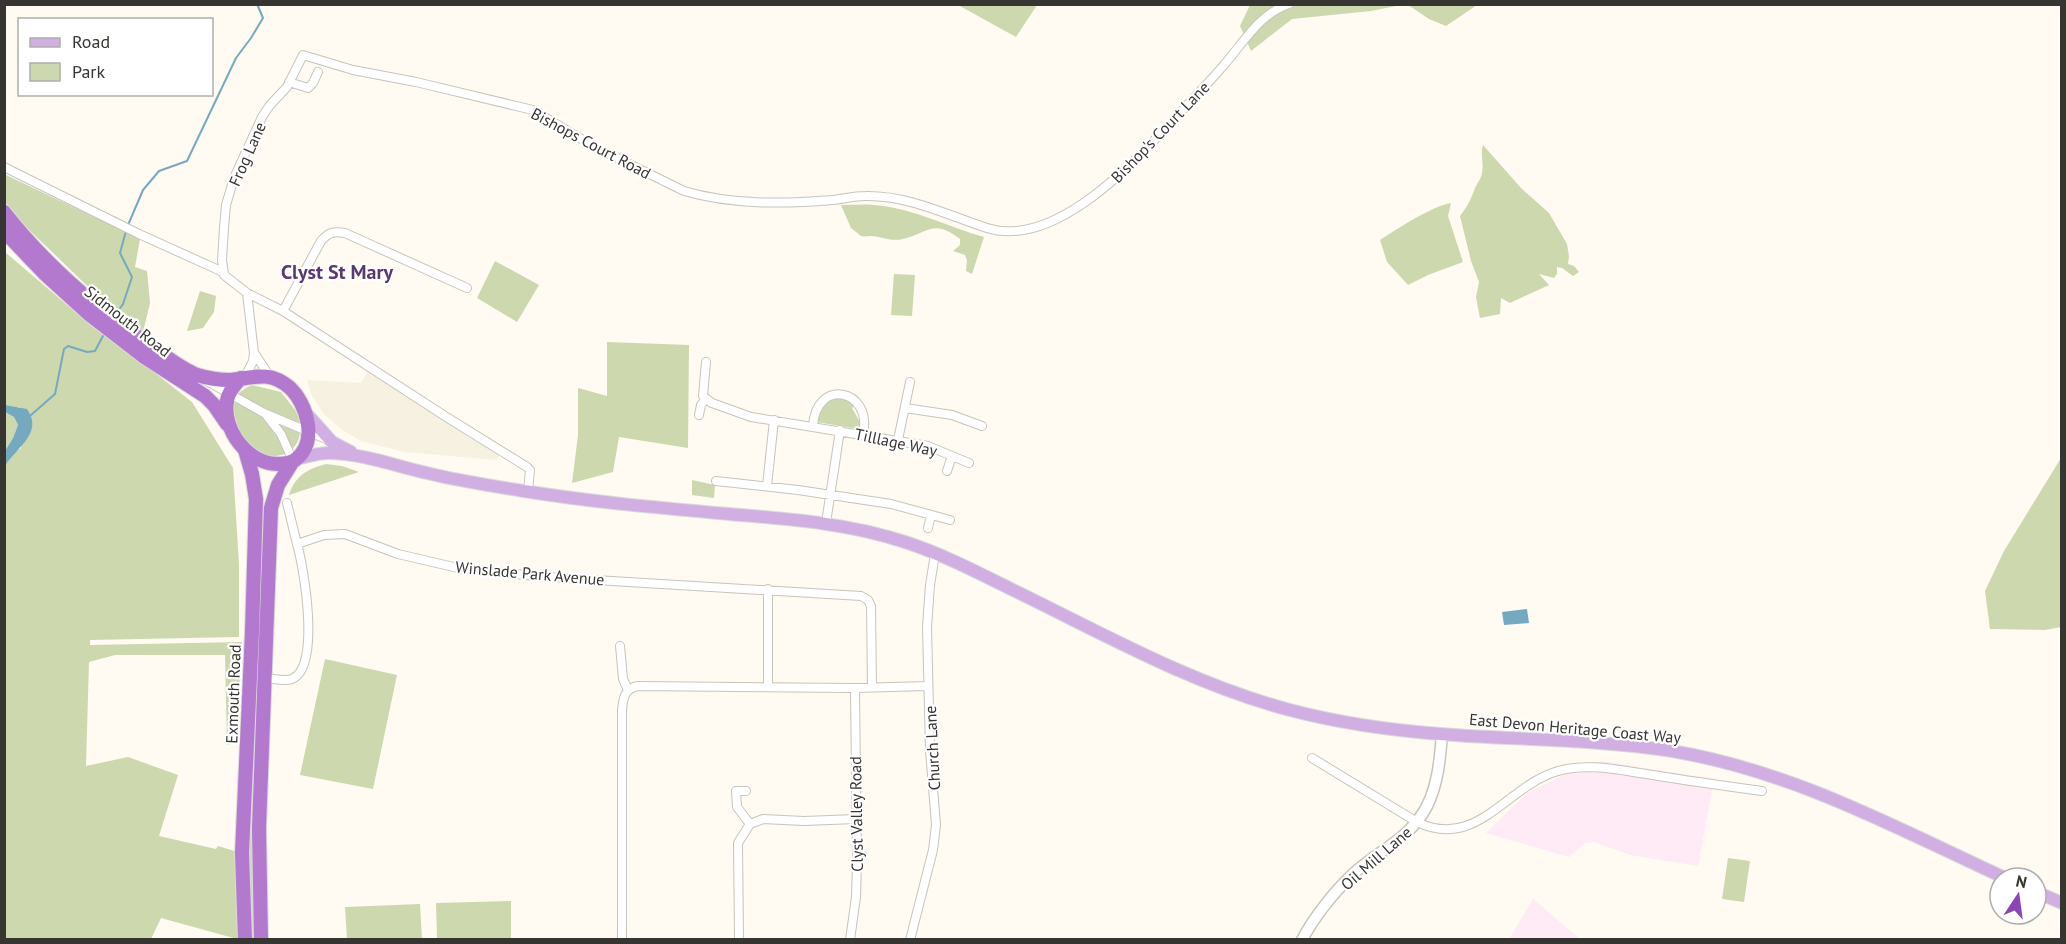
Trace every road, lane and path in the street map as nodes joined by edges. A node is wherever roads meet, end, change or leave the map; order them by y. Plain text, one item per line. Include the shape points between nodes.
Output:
1 (1289, 4) edge
2 (318, 72) dead end
3 (381, 75) joint
4 (289, 82) junction
5 (4, 167) edge
6 (729, 200) joint
7 (4, 212) edge
8 (4, 231) edge
9 (223, 272) junction
10 (467, 288) dead end
11 (247, 293) junction
12 (93, 310) junction
13 (283, 311) junction
14 (115, 327) junction
15 (254, 353) junction
16 (706, 362) dead end
17 (199, 376) junction
18 (243, 377) junction
19 (271, 377) junction
20 (910, 382) dead end
21 (229, 395) junction
22 (705, 400) junction
23 (905, 408) junction
24 (303, 409) junction
25 (264, 413) junction
26 (699, 415) dead end
27 (774, 420) junction
28 (813, 426) junction
29 (982, 426) dead end
30 (840, 430) junction
31 (308, 431) junction
32 (234, 434) junction
33 (863, 434) junction
34 (898, 440) junction
35 (332, 442) junction
36 (245, 450) junction
37 (360, 456) junction
38 (952, 456) junction
39 (295, 460) junction
40 (969, 463) dead end
41 (947, 471) dead end
42 (716, 481) dead end
43 (767, 486) junction
44 (528, 492) junction
45 (831, 496) junction
46 (288, 503) dead end
47 (931, 515) junction
48 (950, 520) dead end
49 (826, 523) junction
50 (928, 528) dead end
51 (297, 544) junction
52 (935, 554) junction
53 (768, 589) junction
54 (620, 646) dead end
55 (250, 677) junction
56 (266, 678) junction
57 (768, 686) junction
58 (928, 686) junction
59 (872, 687) junction
60 (855, 688) junction
61 (628, 690) junction
62 (1442, 734) junction
63 (1312, 758) dead end
64 (746, 791) dead end
65 (1762, 791) dead end
66 (856, 819) junction
67 (1417, 822) junction
68 (750, 824) junction
69 (1988, 870) edge
70 (245, 939) edge
71 (261, 939) edge
72 (622, 939) edge
73 (739, 939) edge
74 (850, 939) edge
75 (910, 939) edge
76 (1302, 939) edge

1 - 6 street, Bishop's Court Lane via 1263,18 1115,181 1081,206 1053,220 1006,232 892,198 866,196 770,203
2 - 4 street via 308,88
3 - 4 street, Frog Lane via 305,55
3 - 6 street, Bishops Court Road via 533,110 593,146 684,191
4 - 9 street, Frog Lane via 262,117 234,178 226,205
5 - 9 street
7 - 12 highway, Sidmouth Road
8 - 12 highway, Sidmouth Road via 44,273
9 - 11 street
10 - 13 street via 453,277 345,233 328,233
11 - 13 street
11 - 15 street
12 - 14 highway, Sidmouth Road
13 - 44 street via 527,467
14 - 17 highway, Sidmouth Road
14 - 32 highway, Sidmouth Road via 205,396
15 - 18 street
15 - 19 street
16 - 22 street
17 - 18 highway, Sidmouth Road
17 - 21 street
18 - 19 highway, Sidmouth Road
18 - 21 highway
19 - 24 highway via 291,390
20 - 23 street
21 - 25 street
21 - 32 highway via 227,408
22 - 26 street
22 - 27 street, Tilllage Way via 751,417
23 - 29 street via 952,415
23 - 34 street
24 - 31 highway
24 - 35 main road
25 - 31 street
25 - 39 street
27 - 28 street, Tilllage Way
27 - 43 street
28 - 30 street, Tilllage Way
28 - 33 street via 820,402 842,394 860,407 865,422
30 - 33 street, Tilllage Way
30 - 45 street
31 - 35 street
31 - 39 highway, Exmouth Road via 305,447
32 - 36 highway, Sidmouth Road
33 - 34 street, Tilllage Way
34 - 38 street, Tilllage Way
35 - 37 main road
36 - 39 highway via 264,462 285,464
36 - 55 highway, Exmouth Road via 255,499
37 - 39 main road via 329,452
37 - 44 main road, East Devon Heritage Coast Way via 432,475
38 - 40 street, Tilllage Way
38 - 41 street, Tilllage Way
39 - 56 highway, Exmouth Road via 272,500
42 - 43 street
43 - 45 street
44 - 49 main road, East Devon Heritage Coast Way
45 - 47 street via 891,504
45 - 49 street
46 - 51 street
47 - 48 street
47 - 50 street
49 - 52 main road, East Devon Heritage Coast Way via 876,533
51 - 53 street, Winslade Park Avenue via 324,535 345,534 398,554 458,568 546,577
51 - 56 street via 309,620 303,664 293,679
52 - 58 street, Church Lane via 927,627
52 - 62 main road, East Devon Heritage Coast Way via 1222,689 1333,720
53 - 57 street
53 - 59 street, Winslade Park Avenue via 861,596 868,600
54 - 61 street
55 - 56 street
55 - 70 highway, Exmouth Road via 242,853
56 - 71 highway, Exmouth Road via 259,828
57 - 60 street
57 - 61 street via 638,686
58 - 59 street
58 - 75 street, Church Lane via 936,825
59 - 60 street
60 - 66 street, Clyst Valley Road
61 - 72 street via 622,710
62 - 67 street, Oil Mill Lane via 1434,789
62 - 69 main road, East Devon Heritage Coast Way via 1654,749 1757,770 1875,816
63 - 67 street
64 - 68 street via 733,791 737,807
65 - 67 street via 1580,767 1546,775 1459,829 1438,830
66 - 68 street via 763,819
66 - 74 street, Clyst Valley Road via 856,897
67 - 76 street, Oil Mill Lane via 1338,890
68 - 73 street via 738,843

